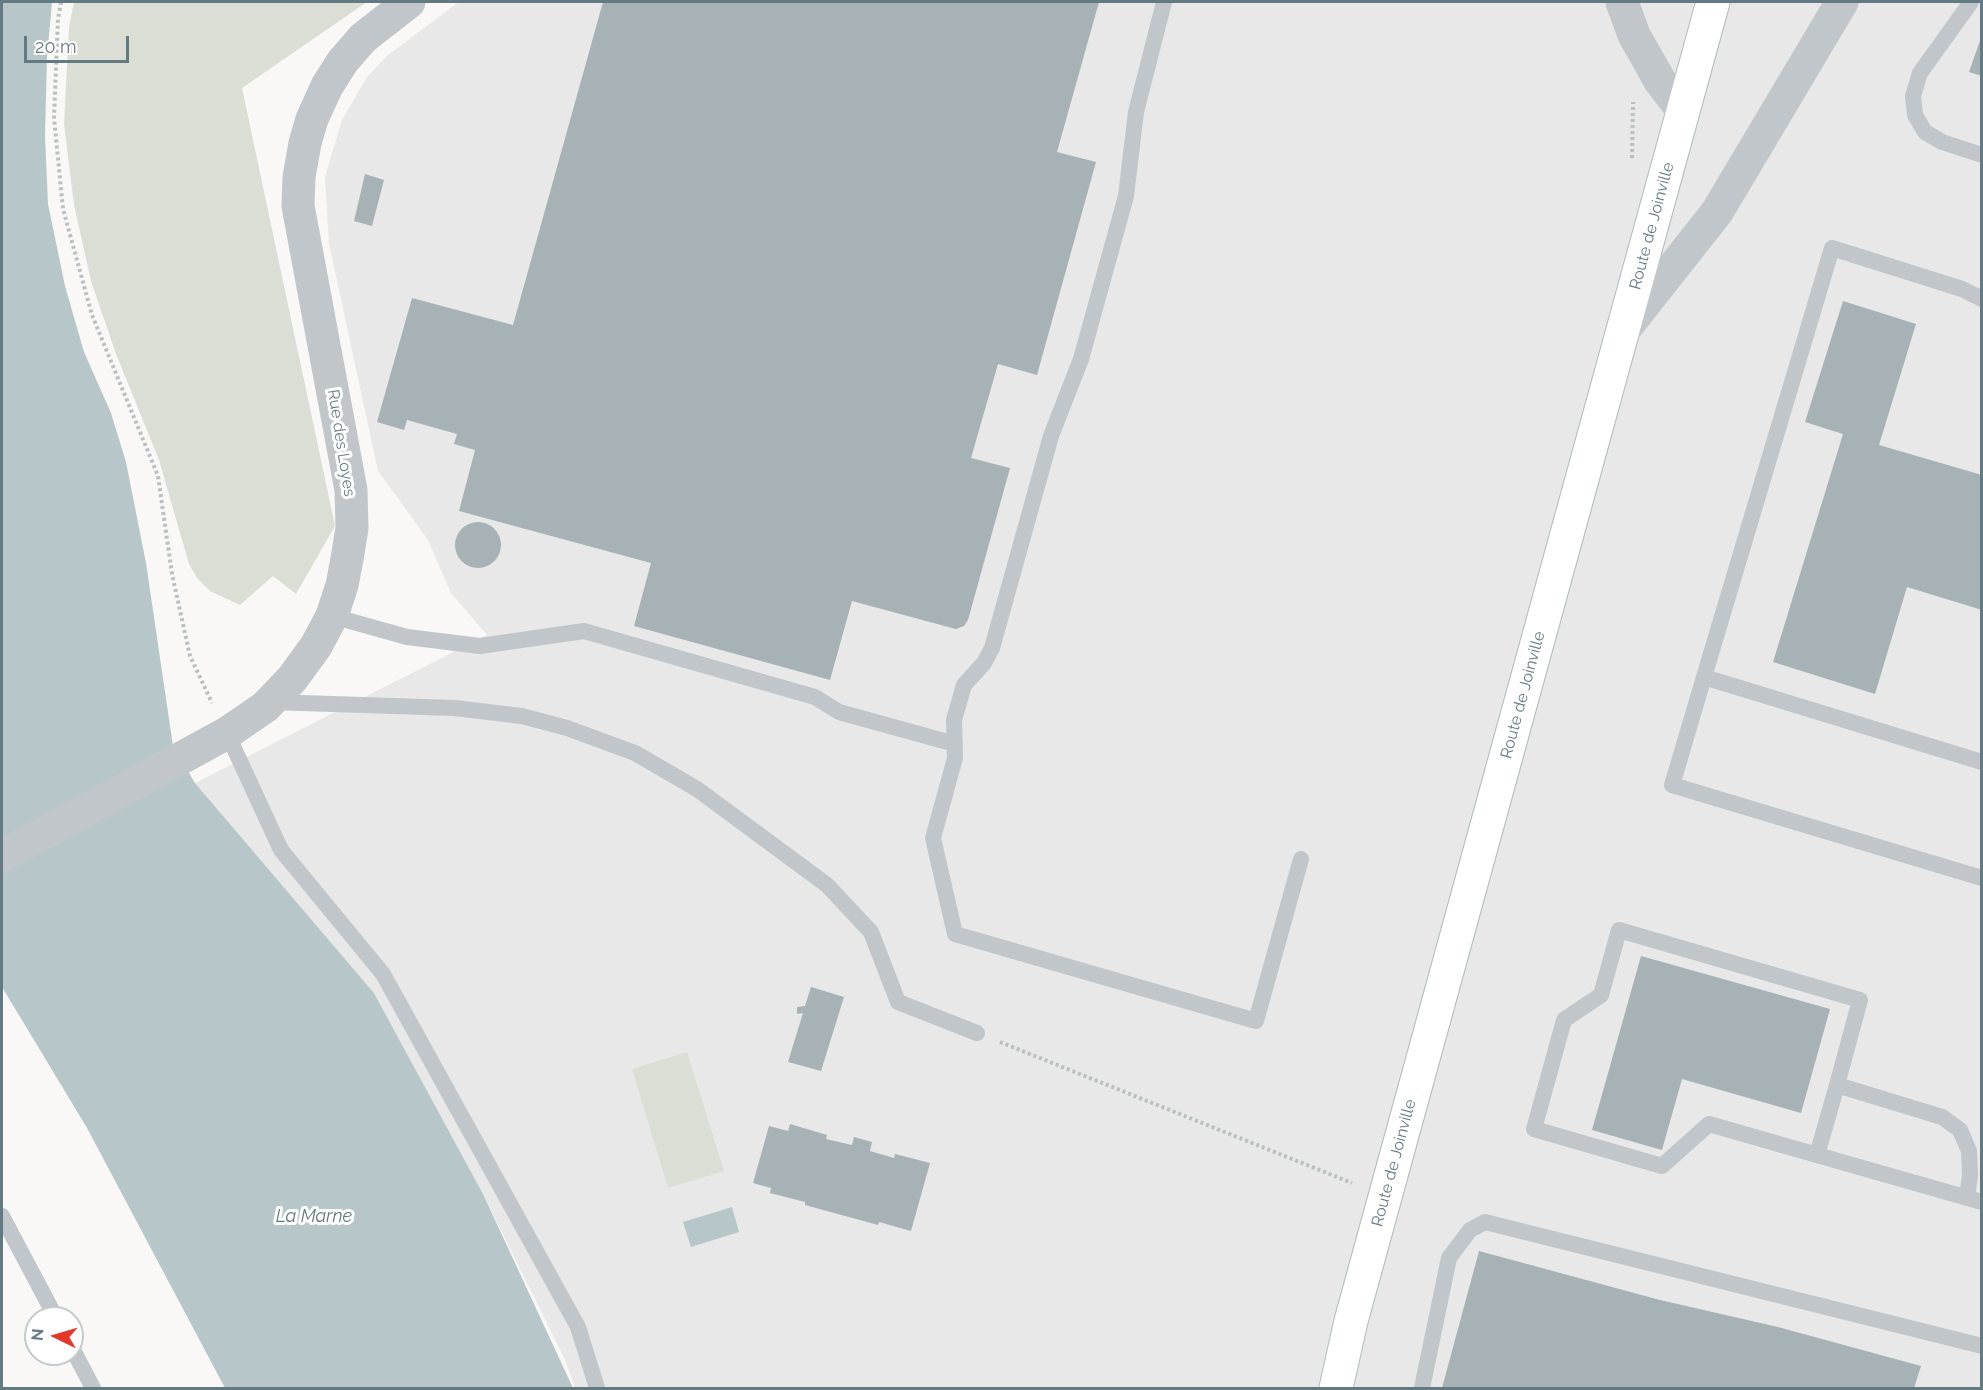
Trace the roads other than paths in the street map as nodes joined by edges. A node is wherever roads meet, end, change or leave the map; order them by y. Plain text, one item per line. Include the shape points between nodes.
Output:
1 (410, 2) edge
2 (1164, 2) edge
3 (1622, 2) edge
4 (1713, 2) edge
5 (1842, 2) edge
6 (1971, 2) edge
7 (1683, 111) junction
8 (1982, 155) edge
9 (1982, 299) edge
10 (1623, 331) junction
11 (332, 616) junction
12 (1704, 677) junction
13 (270, 702) junction
14 (227, 733) junction
15 (955, 744) junction
16 (1982, 762) edge
17 (2, 856) edge
18 (1301, 859) dead end
19 (1982, 878) edge
20 (977, 1033) road end
21 (1837, 1085) junction
22 (1817, 1155) junction
23 (1974, 1200) edge
24 (2, 1216) edge
25 (50, 1306) edge
26 (1982, 1346) edge
27 (81, 1366) edge
28 (93, 1389) edge
29 (597, 1389) edge
30 (1336, 1389) edge
31 (1422, 1389) edge

1 - 11 street, Rue des Loyes via 363,38 343,60 312,119 299,177 298,206 351,490 352,528
2 - 15 lane via 1136,112 1126,196 1082,359 1051,436 992,648 964,685 954,720
3 - 7 street via 1634,35 1660,81
4 - 7 main road, Route de Joinville
5 - 10 street via 1717,212
6 - 8 lane via 1920,73 1913,96 1915,115 1925,132
7 - 10 main road, Route de Joinville
9 - 12 lane via 1962,289 1832,248
10 - 30 main road, Route de Joinville via 1351,1321
11 - 13 street, Rue des Loyes via 316,646
11 - 15 lane via 407,637 480,646 584,632 815,697 839,712
12 - 16 lane
12 - 19 lane via 1672,785
13 - 14 street, Rue des Loyes
13 - 20 lane via 454,708 522,716 635,753 697,789 827,885 871,932 898,1002
14 - 17 street, Rue des Loyes
14 - 29 lane via 281,850 383,974 578,1327
15 - 18 lane via 955,758 933,838 956,934 1256,1021
21 - 22 lane
21 - 22 lane via 1860,1000 1619,930 1601,995 1564,1020 1534,1130 1662,1166 1709,1124
21 - 23 lane via 1942,1117 1960,1130 1969,1151
22 - 23 lane
24 - 25 lane
26 - 31 lane via 1485,1222 1470,1230 1449,1258
27 - 28 lane

